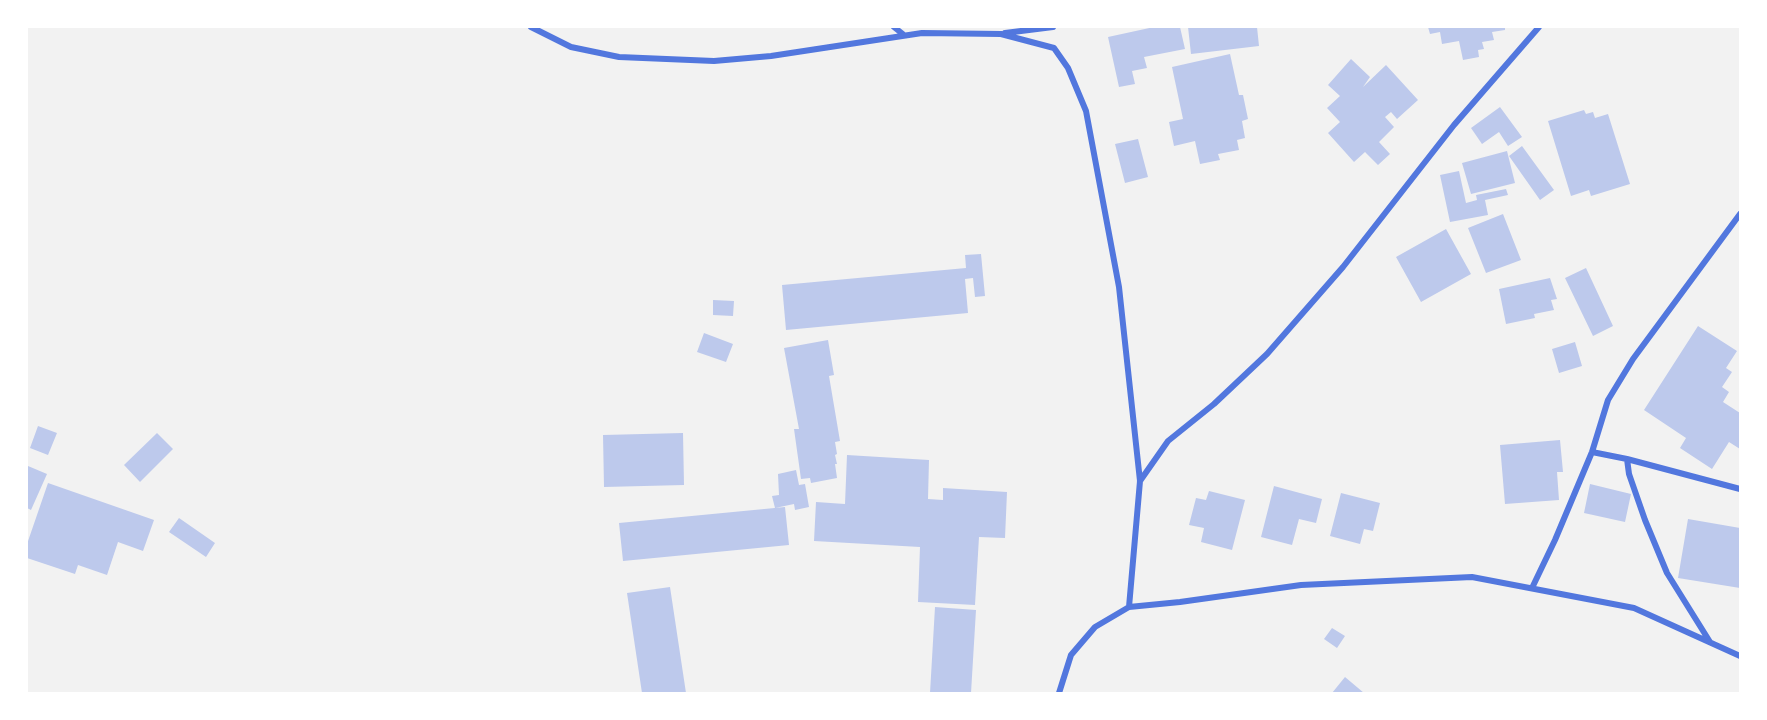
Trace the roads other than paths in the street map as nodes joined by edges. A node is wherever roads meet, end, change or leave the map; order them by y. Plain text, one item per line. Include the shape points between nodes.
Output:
1 (531, 27) edge
2 (894, 27) edge
3 (1053, 27) edge
4 (1539, 27) edge
5 (1001, 34) junction
6 (904, 35) junction
7 (1740, 214) edge
8 (1592, 452) junction
9 (1627, 459) junction
10 (1140, 481) junction
11 (1740, 489) edge
12 (1532, 588) junction
13 (1130, 607) junction
14 (1710, 643) junction
15 (1740, 656) edge
16 (1059, 693) edge

1 - 6 street via 571,47 619,57 714,61
2 - 6 street
3 - 5 street
4 - 10 street via 1454,124 1343,267 1267,354 1168,441
5 - 6 street
5 - 10 street via 1054,48 1068,68 1086,111 1119,287
7 - 8 street via 1633,359 1608,400
8 - 9 street
8 - 12 street
9 - 11 street
9 - 14 street via 1629,474 1667,573
10 - 13 street
12 - 13 street via 1472,577 1301,585
12 - 14 street via 1634,608
13 - 16 street via 1095,627 1071,655
14 - 15 street

